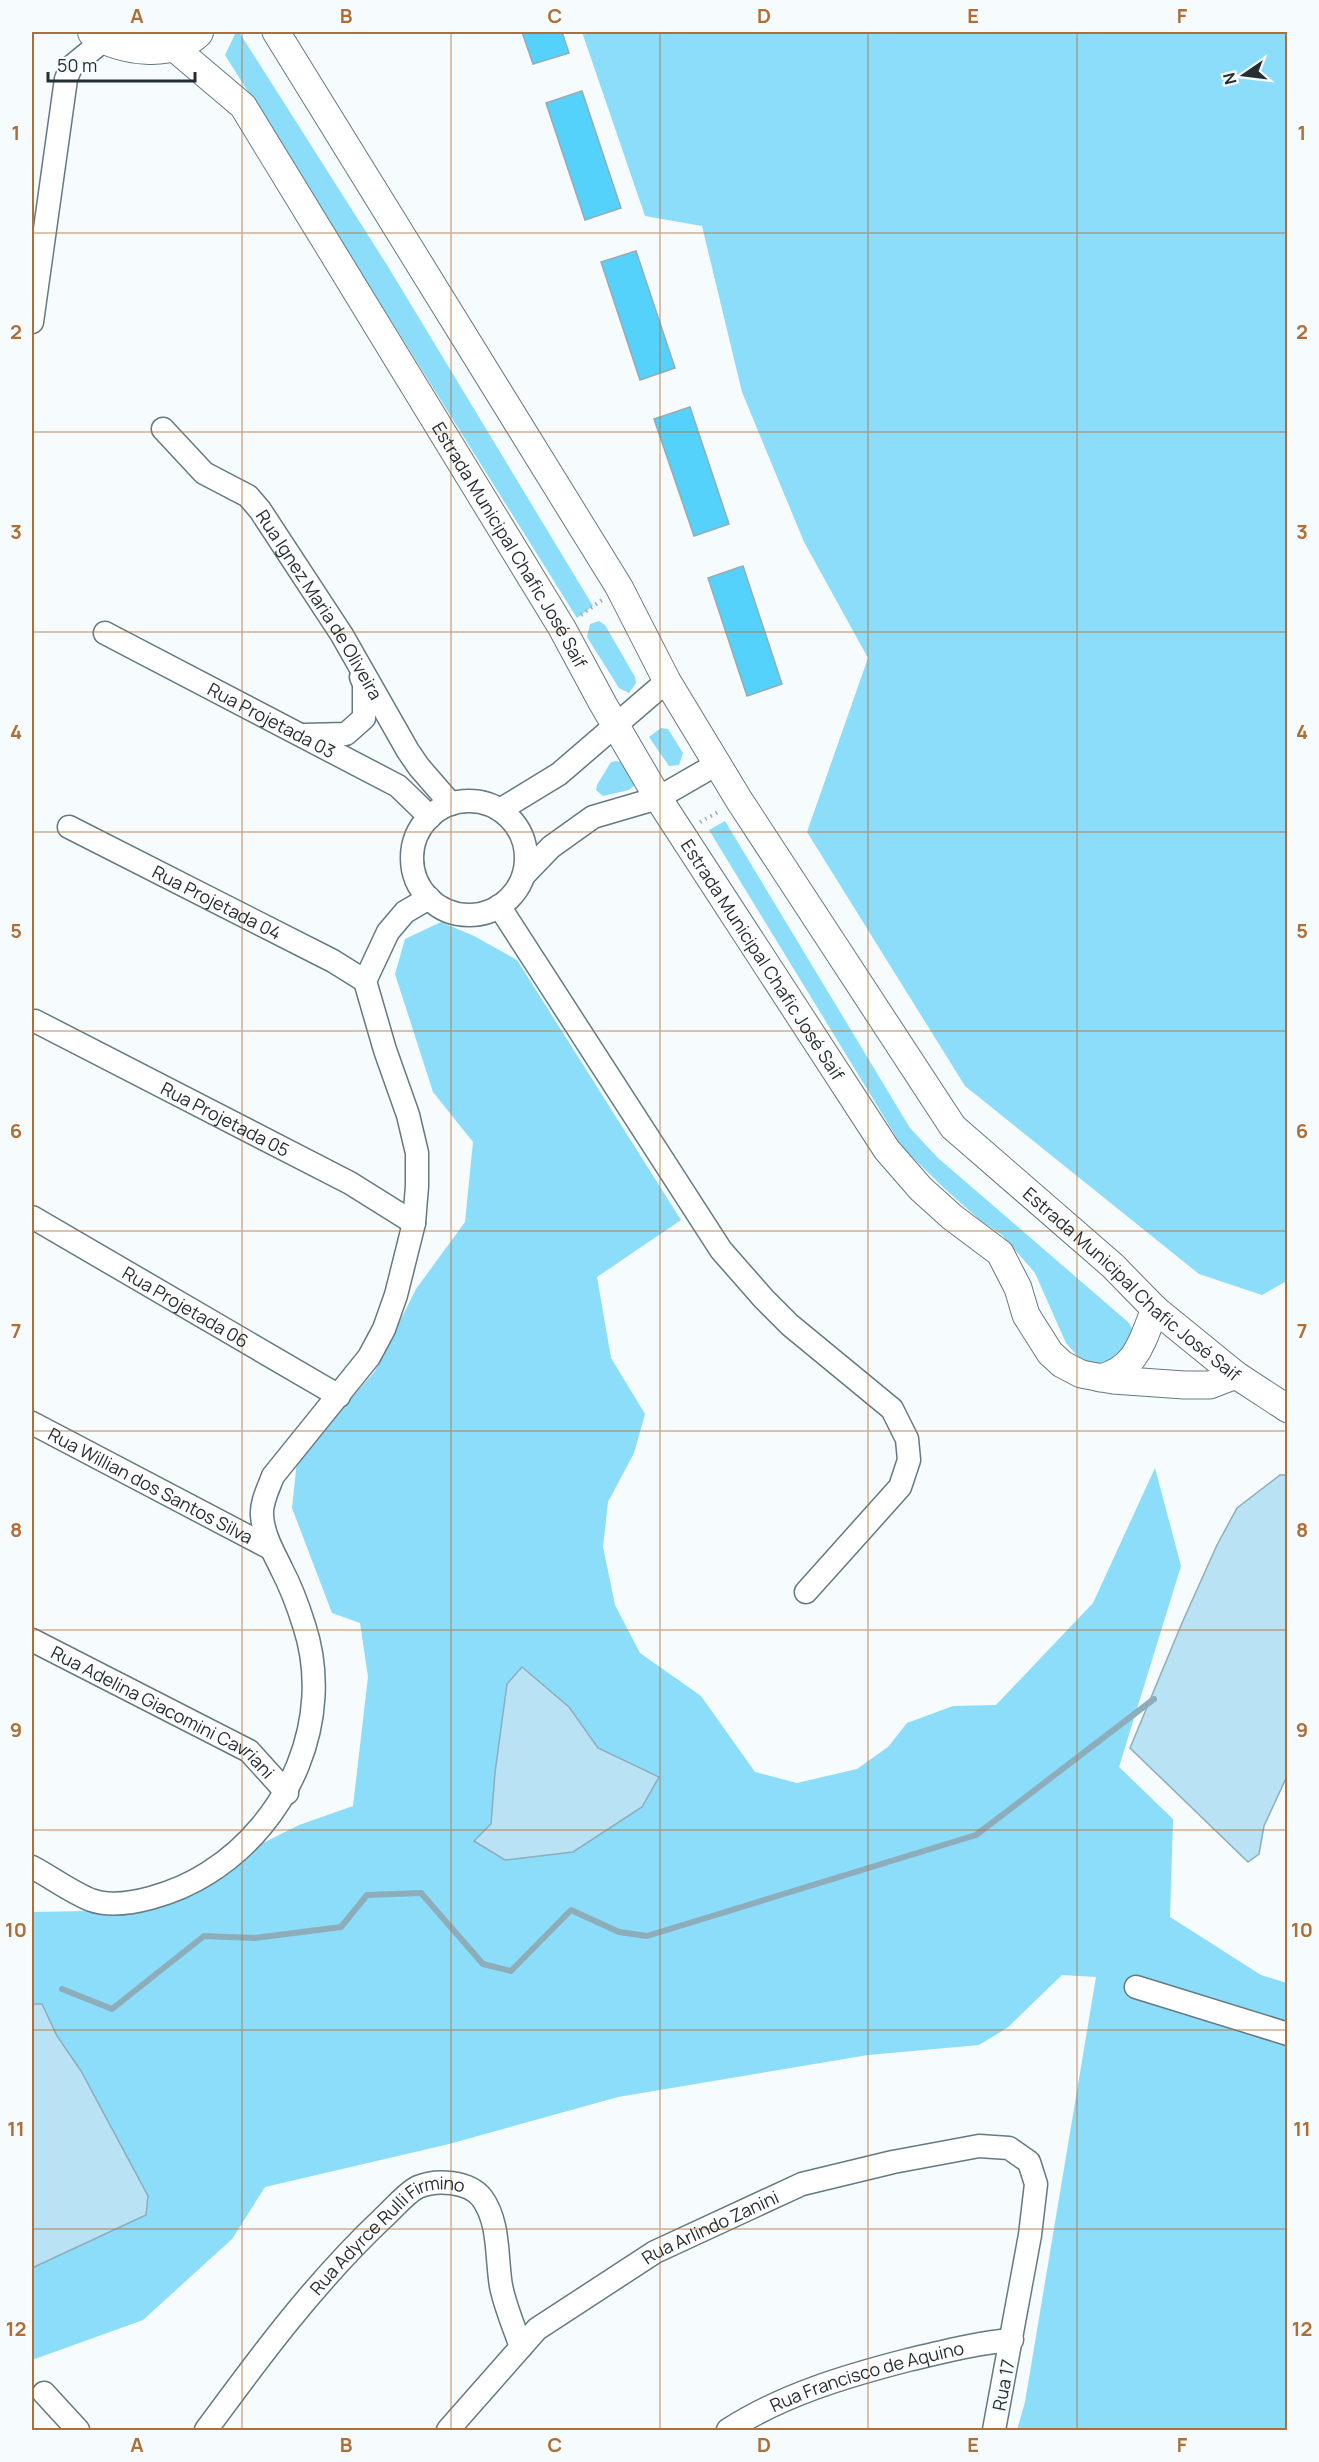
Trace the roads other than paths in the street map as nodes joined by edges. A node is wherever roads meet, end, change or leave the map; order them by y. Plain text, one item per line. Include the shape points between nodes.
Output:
1 (276, 32) edge
2 (99, 35) edge
3 (184, 38) edge
4 (32, 322) edge
5 (163, 429) dead end
6 (105, 633) dead end
7 (342, 635) junction
8 (667, 681) junction
9 (615, 724) junction
10 (302, 736) junction
11 (717, 764) junction
12 (658, 798) junction
13 (451, 804) junction
14 (500, 810) junction
15 (430, 817) junction
16 (69, 827) dead end
17 (524, 875) junction
18 (429, 898) junction
19 (499, 906) junction
20 (365, 981) junction
21 (35, 1021) dead end
22 (32, 1217) edge
23 (414, 1224) junction
24 (1155, 1310) junction
25 (1236, 1374) junction
26 (1100, 1378) junction
27 (339, 1396) junction
28 (1287, 1409) edge
29 (32, 1423) edge
30 (270, 1548) junction
31 (806, 1592) dead end
32 (32, 1640) edge
33 (287, 1793) junction
34 (32, 1867) edge
35 (1136, 1987) dead end
36 (1287, 2034) edge
37 (1029, 2162) joint
38 (1012, 2340) junction
39 (520, 2347) junction
40 (44, 2393) dead end
41 (78, 2430) edge
42 (206, 2430) edge
43 (448, 2430) edge
44 (728, 2430) edge
45 (994, 2430) edge

1 - 8 street, Estrada Municipal Chafic José Saif via 619,587
2 - 3 main road via 129,46 155,48
2 - 4 street via 71,67 66,79
3 - 9 street, Estrada Municipal Chafic José Saif via 243,106 562,628
5 - 7 street, Rua Ignez Maria de Oliveira via 204,473 248,496
6 - 10 street, Rua Projetada 03
7 - 10 street via 364,684 364,718 346,735
7 - 13 street, Rua Ignez Maria de Oliveira via 408,751
8 - 9 street
8 - 11 street, Estrada Municipal Chafic José Saif
9 - 12 street, Estrada Municipal Chafic José Saif
9 - 14 street via 559,774
10 - 15 street, Rua Projetada 03 via 398,786
11 - 12 street
11 - 24 street, Estrada Municipal Chafic José Saif via 953,1127 1113,1266
12 - 17 street via 593,817 551,847
12 - 26 street, Estrada Municipal Chafic José Saif via 887,1150 921,1189 1000,1253 1018,1288 1026,1315 1050,1353 1062,1364
13 - 14 street via 476,801
13 - 15 street
14 - 17 street via 520,831
15 - 18 street via 416,838 413,864
16 - 20 street, Rua Projetada 04
17 - 19 street via 514,893
18 - 19 street via 444,909 463,914 482,914
18 - 20 street via 405,912 388,932
19 - 31 street via 721,1250 790,1324 891,1409 903,1429 909,1460 900,1487
20 - 23 street via 417,1153
21 - 23 street, Rua Projetada 05 via 350,1183
22 - 27 street, Rua Projetada 06
23 - 27 street via 384,1329 369,1357
24 - 25 street, Estrada Municipal Chafic José Saif
24 - 26 street via 1138,1352 1122,1370
25 - 26 street, Estrada Municipal Chafic José Saif via 1210,1385
25 - 28 street
27 - 30 street via 273,1476 262,1514
29 - 30 street, Rua Willian dos Santos Silva
30 - 33 street via 303,1621 313,1676 308,1732
32 - 33 street, Rua Adelina Giacomini Cavriani via 249,1752
33 - 34 street via 241,1850 201,1878 164,1893 108,1904 91,1900
35 - 36 street
37 - 38 street, Rua 17 via 1036,2184
37 - 39 street, Rua Arlindo Zanini via 1009,2148 979,2146 802,2184 655,2252 537,2329
38 - 44 street, Rua Francisco de Aquino via 975,2343 840,2378
38 - 45 street, Rua 17
39 - 42 street, Rua Adyrce Rulli Firmino via 502,2287 495,2229 488,2210 480,2196 466,2187 438,2181 417,2188 355,2245 275,2336
39 - 43 street, Rua Arlindo Zanini
40 - 41 street

